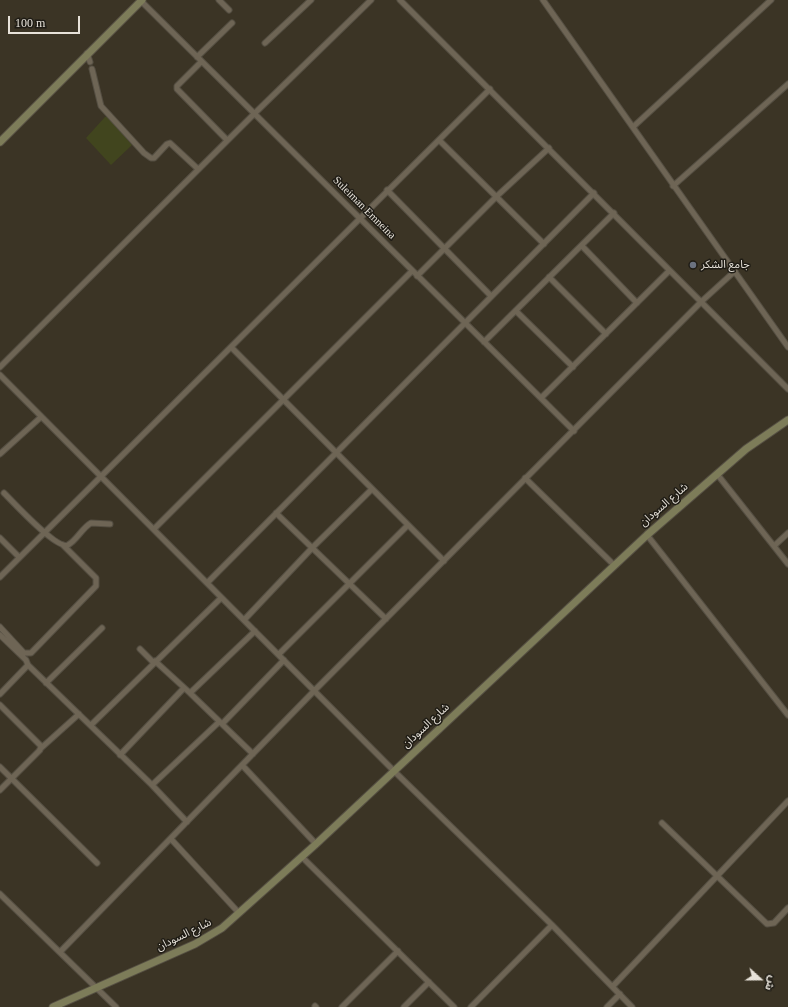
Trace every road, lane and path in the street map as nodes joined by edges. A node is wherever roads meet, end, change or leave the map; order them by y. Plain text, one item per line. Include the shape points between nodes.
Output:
1 (141, 0) edge
2 (219, 0) edge
3 (311, 0) edge
4 (371, 0) edge
5 (400, 0) edge
6 (543, 0) edge
7 (771, 0) edge
8 (230, 10) dead end
9 (232, 23) dead end
10 (265, 43) dead end
11 (87, 53) junction
12 (197, 57) junction
13 (90, 62) dead end
14 (201, 62) junction
15 (92, 70) dead end
16 (788, 84) edge
17 (490, 90) junction
18 (255, 113) junction
19 (633, 127) junction
20 (227, 140) junction
21 (438, 140) junction
22 (0, 142) edge
23 (549, 148) junction
24 (198, 170) junction
25 (673, 186) junction
26 (387, 190) junction
27 (594, 193) junction
28 (497, 196) junction
29 (614, 214) junction
30 (360, 218) junction
31 (544, 244) junction
32 (582, 246) junction
33 (444, 248) junction
34 (412, 271) junction
35 (669, 271) junction
36 (735, 271) junction
37 (417, 276) junction
38 (549, 277) junction
39 (491, 296) junction
40 (702, 301) junction
41 (637, 303) junction
42 (516, 311) junction
43 (464, 322) junction
44 (606, 334) junction
45 (484, 342) junction
46 (230, 347) junction
47 (788, 347) edge
48 (0, 367) edge
49 (573, 367) junction
50 (0, 375) edge
51 (788, 389) edge
52 (541, 398) junction
53 (285, 400) junction
54 (41, 417) junction
55 (788, 420) edge
56 (574, 431) junction
57 (336, 452) junction
58 (0, 454) edge
59 (717, 474) junction
60 (101, 476) junction
61 (526, 478) junction
62 (372, 489) junction
63 (4, 493) dead end
64 (276, 513) junction
65 (110, 524) dead end
66 (408, 525) junction
67 (154, 529) junction
68 (44, 532) junction
69 (788, 533) edge
70 (647, 535) junction
71 (0, 538) edge
72 (63, 546) junction
73 (774, 546) junction
74 (313, 547) junction
75 (19, 557) junction
76 (444, 561) junction
77 (788, 564) edge
78 (614, 565) junction
79 (0, 577) edge
80 (207, 583) junction
81 (350, 584) junction
82 (221, 598) junction
83 (386, 619) junction
84 (244, 620) junction
85 (0, 627) edge
86 (102, 628) dead end
87 (255, 631) junction
88 (0, 635) edge
89 (140, 649) dead end
90 (279, 654) junction
91 (284, 660) junction
92 (154, 662) junction
93 (28, 665) junction
94 (46, 683) junction
95 (184, 688) junction
96 (315, 690) junction
97 (190, 693) junction
98 (0, 694) edge
99 (0, 704) edge
100 (79, 714) junction
101 (788, 715) edge
102 (221, 723) junction
103 (91, 725) junction
104 (40, 749) junction
105 (253, 754) junction
106 (120, 755) junction
107 (242, 765) junction
108 (0, 767) edge
109 (394, 771) junction
110 (11, 779) junction
111 (152, 785) junction
112 (0, 790) edge
113 (788, 801) edge
114 (187, 822) junction
115 (662, 824) dead end
116 (171, 838) junction
117 (316, 844) junction
118 (302, 857) junction
119 (96, 863) dead end
120 (716, 877) junction
121 (0, 894) edge
122 (788, 908) edge
123 (239, 913) junction
124 (552, 925) junction
125 (398, 951) junction
126 (60, 952) junction
127 (429, 982) junction
128 (613, 986) junction
129 (97, 987) junction
130 (620, 994) junction
131 (53, 1007) edge
132 (116, 1007) edge
133 (342, 1007) edge
134 (404, 1007) edge
135 (454, 1007) edge
136 (471, 1007) edge
137 (607, 1007) edge
138 (632, 1007) edge

1 - 11 main road
1 - 12 street, Suleiman Emneina
2 - 8 street
3 - 10 street
4 - 18 street
5 - 17 street
6 - 19 street
7 - 19 street
9 - 12 street
11 - 13 street
11 - 22 main road
12 - 14 street, Suleiman Emneina
14 - 18 street, Suleiman Emneina
14 - 20 street via 177,89
15 - 24 street via 101,106 144,153 154,158 170,144
16 - 25 street
17 - 21 street
17 - 23 street
18 - 20 street
18 - 30 street, Suleiman Emneina
19 - 25 street
20 - 24 street
21 - 26 street
21 - 28 street
23 - 27 street
23 - 28 street
24 - 48 street
25 - 36 street
26 - 30 street
26 - 33 street
27 - 29 street
27 - 31 street
28 - 31 street
28 - 33 street
29 - 32 street
29 - 35 street
30 - 34 street, Suleiman Emneina
30 - 46 street
31 - 39 street
32 - 38 street
32 - 41 street
33 - 37 street
33 - 39 street
34 - 37 street, Suleiman Emneina
34 - 53 street
35 - 40 street
35 - 41 street
36 - 40 street
36 - 47 street
37 - 43 street, Suleiman Emneina
38 - 42 street
38 - 44 street
39 - 43 street
40 - 51 street
40 - 56 street
41 - 44 street
42 - 45 street
42 - 49 street
43 - 45 street, Suleiman Emneina
43 - 57 street
44 - 49 street
45 - 52 street, Suleiman Emneina
46 - 53 street
46 - 60 street
49 - 52 street
50 - 54 street
52 - 56 street, Suleiman Emneina
53 - 57 street
53 - 67 street
54 - 58 street
54 - 60 street
55 - 59 main road, شارع السودان via 758,440
56 - 61 street
57 - 62 street
57 - 64 street
59 - 70 main road, شارع السودان
59 - 73 street
60 - 67 street
60 - 68 street
61 - 76 street
61 - 78 street
62 - 66 street
62 - 74 street
63 - 68 street
64 - 74 street
64 - 80 street
65 - 72 street via 91,523 70,543
66 - 76 street
66 - 81 street
67 - 80 street
68 - 72 street
68 - 75 street
69 - 73 street
70 - 78 main road, شارع السودان
70 - 101 street
71 - 75 street
72 - 85 street via 96,578 96,586 29,654 24,653
73 - 77 street
74 - 81 street
74 - 84 street
75 - 79 street
76 - 83 street
78 - 109 main road, شارع السودان
80 - 82 street
81 - 83 street
81 - 90 street
82 - 84 street
82 - 92 street
83 - 96 street
84 - 87 street
86 - 94 street
87 - 90 street
87 - 97 street
88 - 93 street
89 - 92 street
90 - 91 street
91 - 96 street
91 - 102 street
92 - 95 street
92 - 103 street
93 - 94 street
93 - 98 street
94 - 100 street
95 - 97 street
95 - 106 street
96 - 105 street
96 - 109 street
97 - 102 street
99 - 104 street via 40,743
100 - 103 street
100 - 104 street
102 - 105 street
102 - 111 street
103 - 106 street
104 - 110 street
105 - 107 street
106 - 111 street
107 - 114 street
107 - 117 street
108 - 110 street
109 - 117 main road, شارع السودان
109 - 124 street
110 - 112 street
110 - 119 street
111 - 114 street
113 - 120 street
114 - 116 street
115 - 120 street
116 - 123 street
116 - 126 street
117 - 118 main road, شارع السودان
118 - 123 main road, شارع السودان
118 - 125 street
120 - 122 street via 766,924 774,923
120 - 128 street
121 - 126 street
123 - 129 main road, شارع السودان via 219,930 194,944
124 - 128 street
124 - 136 street
125 - 127 street
125 - 133 street
126 - 129 street
127 - 134 street
127 - 135 street
128 - 130 street
129 - 131 main road, شارع السودان
129 - 132 street
130 - 137 street
130 - 138 street

